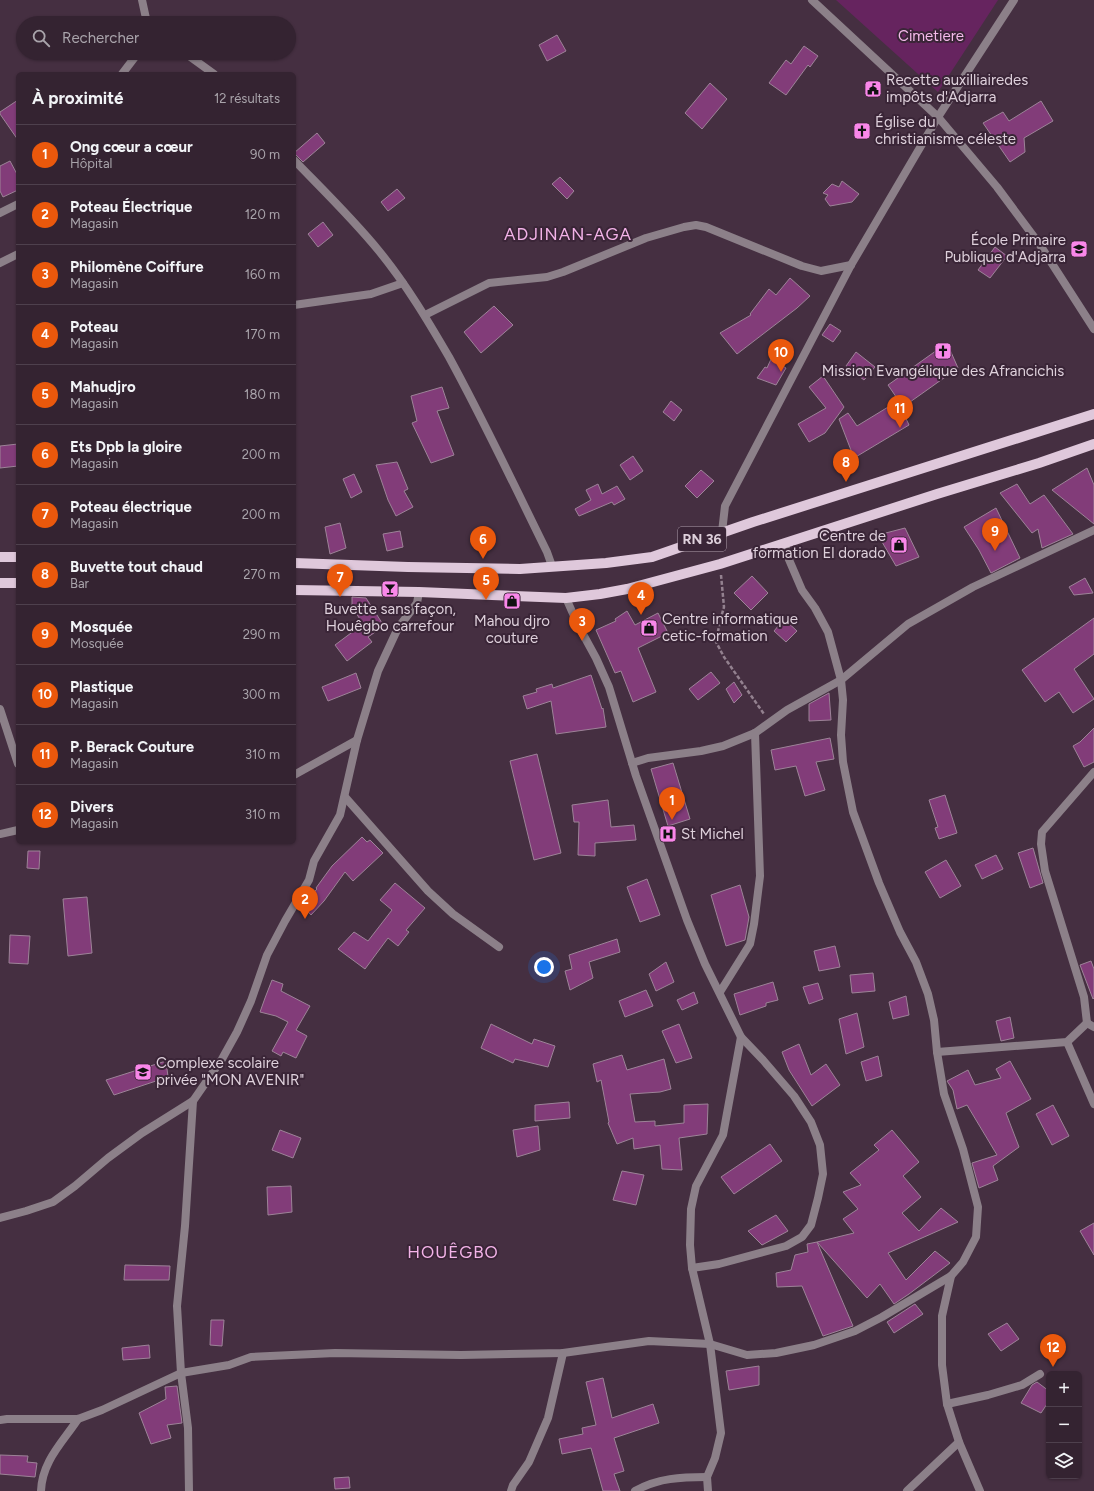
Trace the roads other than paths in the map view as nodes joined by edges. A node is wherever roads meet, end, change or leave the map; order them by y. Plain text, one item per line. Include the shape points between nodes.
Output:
1 (142, 0) edge
2 (812, 0) edge
3 (1014, 0) edge
4 (145, 16) edge
5 (133, 60) edge
6 (195, 60) edge
7 (124, 72) edge
8 (211, 72) edge
9 (938, 117) junction
10 (296, 162) edge
11 (16, 205) edge
12 (0, 213) edge
13 (16, 255) edge
14 (0, 263) edge
15 (851, 265) junction
16 (403, 283) junction
17 (296, 305) edge
18 (425, 315) junction
19 (1094, 329) edge
20 (1094, 414) edge
21 (1094, 444) edge
22 (1094, 530) edge
23 (722, 532) junction
24 (785, 544) junction
25 (0, 557) edge
26 (16, 557) edge
27 (296, 563) edge
28 (552, 566) junction
29 (0, 583) edge
30 (16, 583) edge
31 (296, 590) edge
32 (419, 592) junction
33 (566, 598) junction
34 (841, 680) junction
35 (0, 709) edge
36 (755, 733) junction
37 (357, 740) junction
38 (16, 758) edge
39 (632, 763) junction
40 (1094, 772) edge
41 (296, 774) edge
42 (345, 797) junction
43 (16, 830) edge
44 (0, 834) edge
45 (499, 947) dead end
46 (720, 992) junction
47 (1090, 1025) edge
48 (741, 1037) junction
49 (1067, 1042) junction
50 (937, 1052) junction
51 (193, 1101) junction
52 (1094, 1104) edge
53 (0, 1218) edge
54 (692, 1268) junction
55 (951, 1276) junction
56 (710, 1344) junction
57 (563, 1352) junction
58 (181, 1373) junction
59 (1040, 1374) dead end
60 (947, 1404) junction
61 (78, 1419) junction
62 (0, 1420) edge
63 (959, 1442) junction
64 (707, 1477) junction
65 (41, 1491) edge
66 (189, 1491) edge
67 (511, 1491) edge
68 (635, 1491) edge
69 (708, 1491) edge
70 (907, 1491) edge
71 (980, 1491) edge

1 - 4 street
2 - 9 street
3 - 9 street
5 - 7 street
6 - 8 street
9 - 15 street
9 - 19 street via 1040,245
10 - 16 street via 346,213
11 - 12 street
13 - 14 street
15 - 18 street via 821,271 696,225 646,238 563,272 529,279 489,282
15 - 23 street via 725,506
16 - 17 street via 371,294
16 - 18 street
18 - 28 street via 490,435
20 - 23 main road, RN 36
21 - 24 main road, RN 36
22 - 34 street via 973,587 908,624
23 - 28 main road, RN 36 via 652,557
24 - 33 main road, RN 36 via 627,589
24 - 34 street via 802,590 828,632
25 - 26 main road
27 - 28 main road, RN 36 via 512,569
29 - 30 main road
31 - 32 main road, RN 36
32 - 33 main road, RN 36
32 - 37 street via 417,603 398,628 378,671
33 - 39 street via 609,687
34 - 36 street via 787,710
34 - 50 street via 843,762 853,812 879,883 928,994
35 - 38 street
36 - 39 street via 723,746
36 - 46 street via 760,876 754,924 750,944
37 - 41 street
37 - 42 street
39 - 46 street via 687,920
40 - 47 street via 1042,832 1041,844 1045,871 1084,997
42 - 45 street via 428,892 453,914
42 - 51 street via 340,815 314,861 309,880 267,955 237,1032 222,1060
43 - 44 street
46 - 48 street
47 - 49 street
48 - 54 street via 723,1135 696,1186 691,1209
48 - 54 street via 794,1096 811,1122 820,1145 823,1174 818,1198 811,1225 802,1237 786,1246 719,1264
49 - 50 street
49 - 52 street
50 - 55 street via 944,1094 963,1149 978,1207 976,1238 963,1262
51 - 53 street via 142,1133 53,1202
51 - 58 street via 186,1226 177,1306
54 - 56 street
55 - 56 street via 882,1317 814,1345 776,1353 748,1355
55 - 60 street via 942,1316 942,1365
56 - 57 street via 649,1341
56 - 64 street via 721,1433
57 - 58 street via 461,1355 335,1353 251,1357 229,1365
57 - 67 street via 548,1418 529,1462
58 - 61 street
58 - 66 street via 188,1428
59 - 60 street via 1022,1385
60 - 63 street
61 - 62 street
61 - 65 street via 50,1457
63 - 70 street
63 - 71 street
64 - 68 street via 661,1480
64 - 69 street

